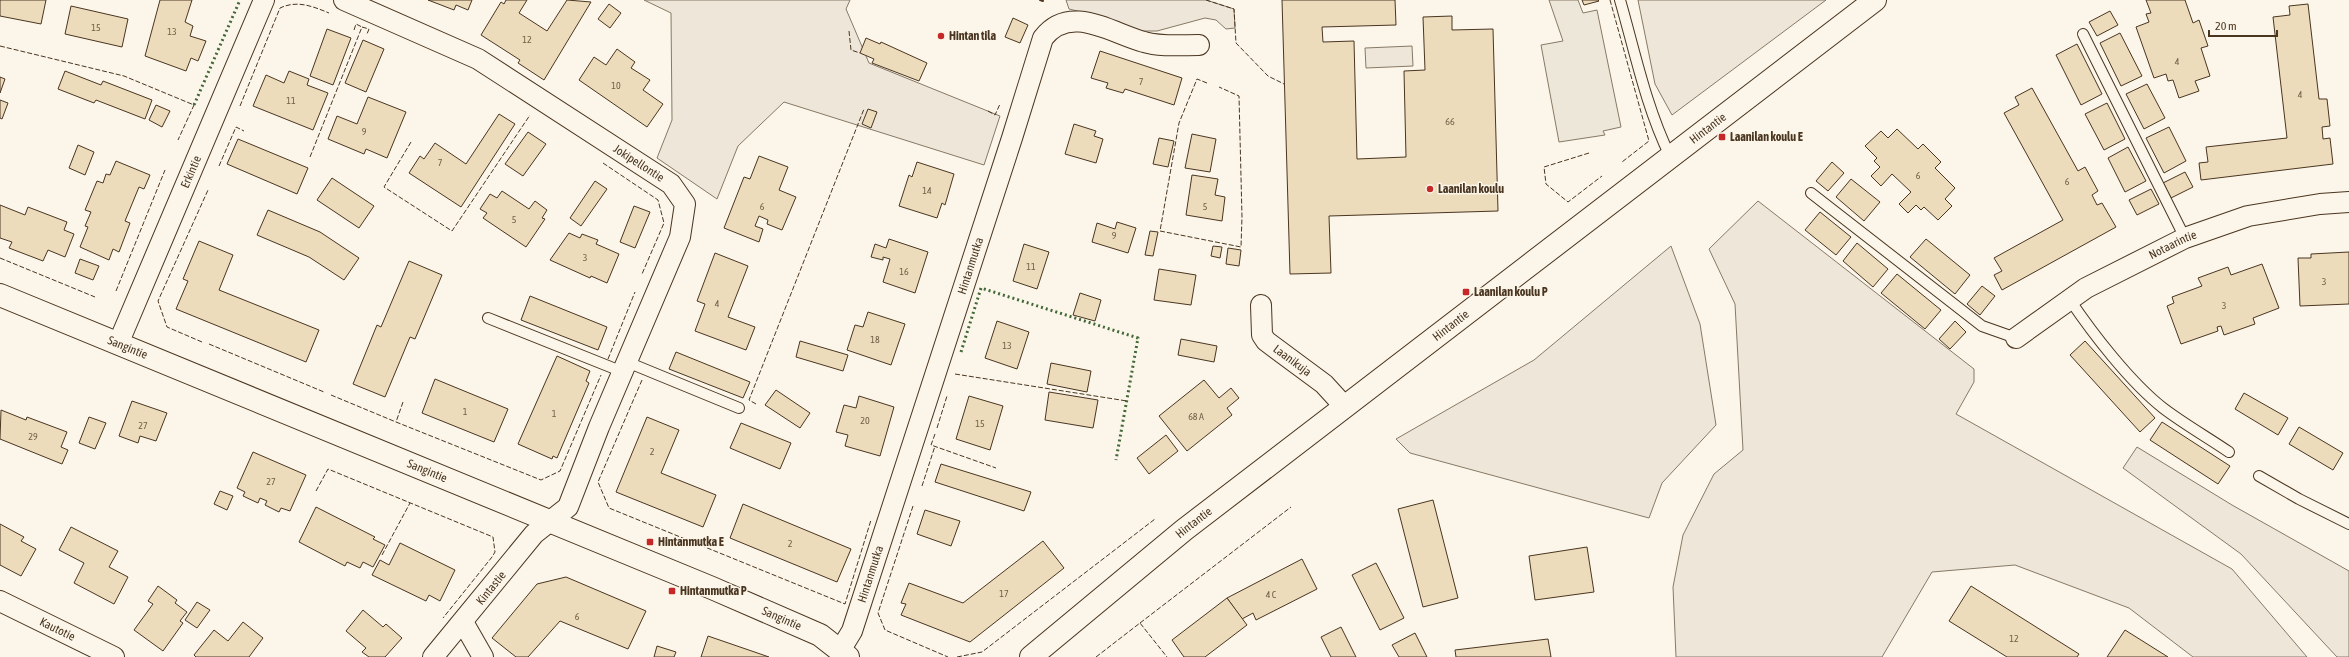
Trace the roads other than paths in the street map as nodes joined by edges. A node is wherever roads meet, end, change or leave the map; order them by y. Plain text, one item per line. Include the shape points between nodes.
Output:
1 (264, 0) edge
2 (344, 0) edge
3 (1620, 0) edge
4 (1875, 0) edge
5 (2083, 34) dead end
6 (1199, 45) dead end
7 (1670, 156) junction
8 (1811, 192) dead end
9 (2349, 202) edge
10 (2185, 238) junction
11 (0, 295) edge
12 (2070, 300) junction
13 (1261, 305) dead end
14 (488, 318) dead end
15 (2016, 338) joint
16 (118, 344) junction
17 (625, 367) junction
18 (1345, 407) junction
19 (739, 408) dead end
20 (2229, 452) dead end
21 (2259, 476) dead end
22 (551, 521) junction
23 (2349, 524) edge
24 (0, 601) edge
25 (463, 622) junction
26 (844, 653) edge
27 (114, 657) edge
28 (433, 657) edge
29 (482, 657) edge
30 (1031, 657) edge

1 - 16 street, Erkintie
2 - 17 street, Jokipellontie via 478,59 671,184 685,204 680,237
3 - 7 lane via 1645,90
4 - 7 street, Hintantie
5 - 10 lane
6 - 26 street, Hintanmutka via 1145,43 1083,21 1072,20 1054,26 1043,38
7 - 18 street, Hintantie
8 - 15 lane via 1982,326
9 - 10 street, Notaarintie via 2320,204 2248,216
10 - 12 street, Notaarintie via 2086,288
11 - 16 street, Sangintie
12 - 15 street, Notaarintie
12 - 20 lane via 2130,375 2162,407
13 - 18 street, Laanikuja via 1262,334 1266,341 1324,384
14 - 17 lane
16 - 22 street, Sangintie
17 - 19 lane
17 - 22 street, Jokipellontie via 568,507
18 - 30 street, Hintantie via 1184,530
21 - 23 lane
22 - 25 street, Kintastie via 534,534
22 - 26 street, Sangintie via 820,635
24 - 27 street, Kautotie
25 - 28 street, Kintastie
25 - 29 street

